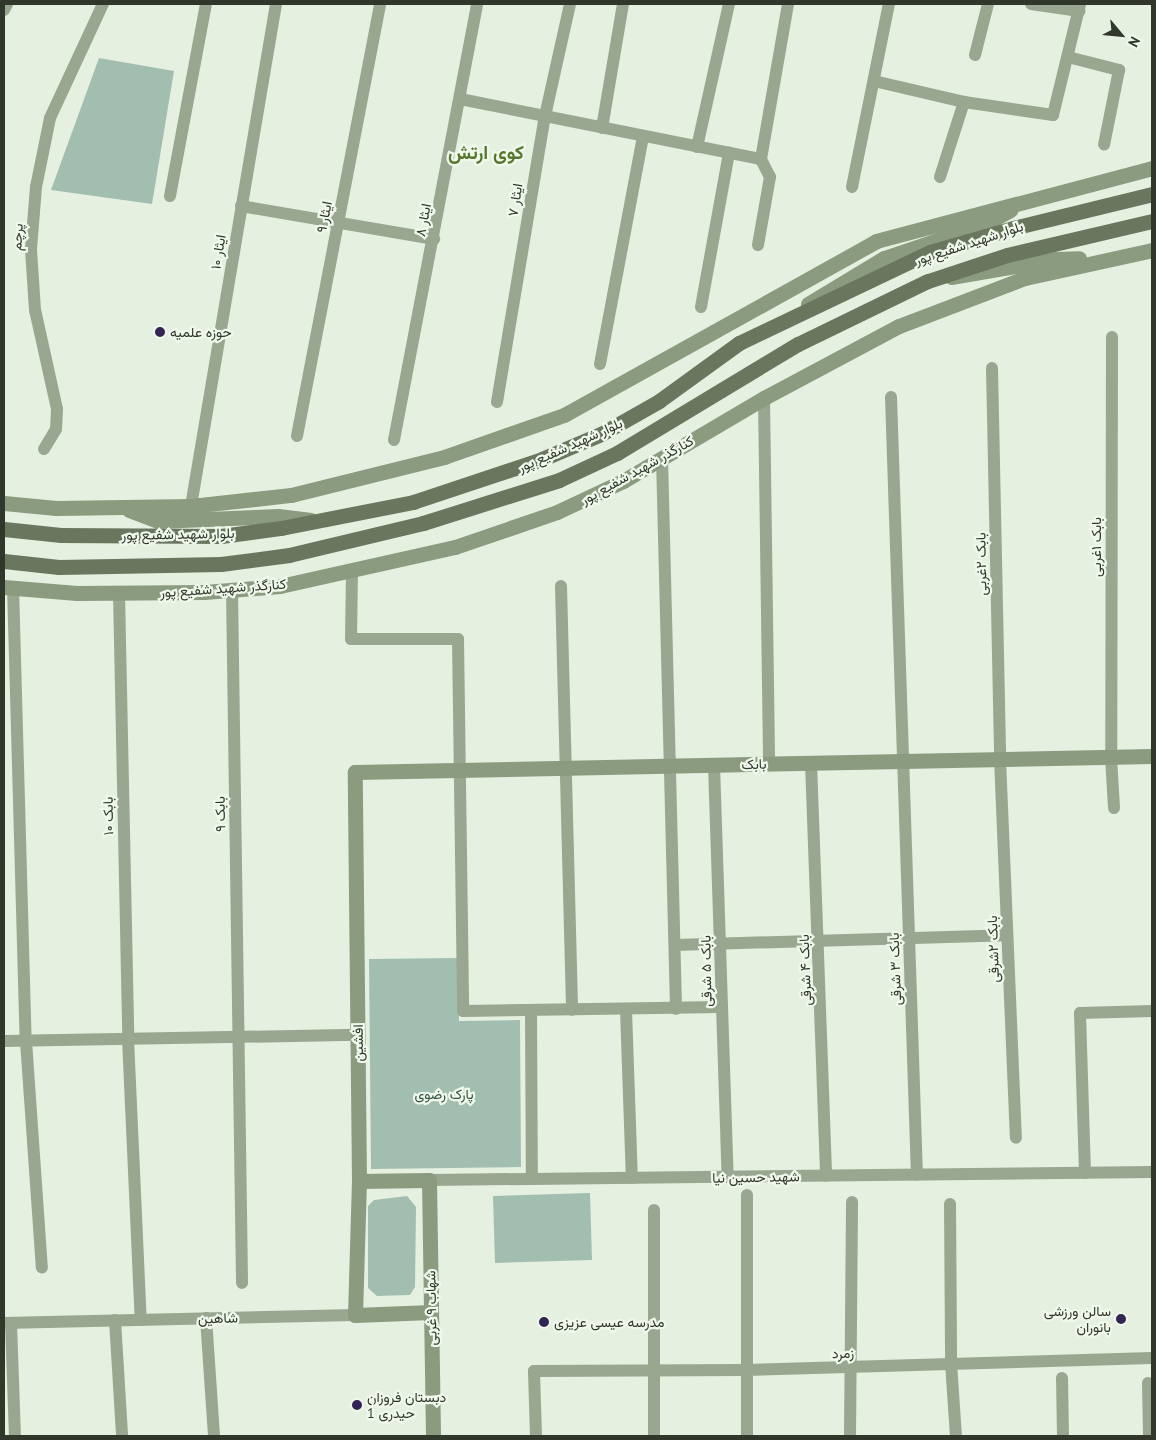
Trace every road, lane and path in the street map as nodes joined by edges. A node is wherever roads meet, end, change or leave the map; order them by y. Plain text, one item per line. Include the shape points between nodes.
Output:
1 (7, 4) edge
2 (103, 4) edge
3 (206, 4) edge
4 (276, 4) edge
5 (380, 4) edge
6 (477, 4) edge
7 (570, 4) edge
8 (623, 4) edge
9 (729, 4) edge
10 (788, 4) edge
11 (889, 4) edge
12 (988, 4) edge
13 (1031, 4) edge
14 (1079, 7) edge
15 (4, 10) edge
16 (975, 55) dead end
17 (1068, 57) junction
18 (874, 81) junction
19 (460, 99) junction
20 (964, 102) junction
21 (544, 116) junction
22 (602, 128) junction
23 (643, 136) junction
24 (1104, 146) dead end
25 (697, 147) junction
26 (730, 153) junction
27 (1152, 157) edge
28 (761, 159) junction
29 (1152, 168) edge
30 (1128, 176) junction
31 (940, 177) dead end
32 (852, 187) dead end
33 (1152, 194) edge
34 (170, 196) dead end
35 (1031, 199) junction
36 (240, 206) junction
37 (1152, 221) edge
38 (338, 223) junction
39 (434, 239) junction
40 (758, 245) dead end
41 (1152, 250) edge
42 (1114, 257) junction
43 (928, 281) junction
44 (701, 307) dead end
45 (777, 324) junction
46 (1112, 338) dead end
47 (600, 364) dead end
48 (992, 368) dead end
49 (891, 397) dead end
50 (764, 398) junction
51 (497, 402) dead end
52 (297, 436) dead end
53 (394, 440) dead end
54 (44, 449) dead end
55 (662, 458) junction
56 (4, 503) edge
57 (191, 506) junction
58 (122, 507) junction
59 (320, 521) junction
60 (4, 530) edge
61 (4, 561) edge
62 (352, 570) junction
63 (561, 586) dead end
64 (8, 587) edge
65 (232, 590) junction
66 (119, 593) junction
67 (1152, 756) edge
68 (1111, 757) junction
69 (1000, 759) junction
70 (903, 761) junction
71 (810, 763) junction
72 (769, 764) junction
73 (714, 765) junction
74 (669, 766) junction
75 (567, 768) junction
76 (459, 770) junction
77 (355, 772) joint
78 (1114, 808) dead end
79 (1007, 935) junction
80 (909, 938) junction
81 (819, 941) junction
82 (721, 944) junction
83 (675, 945) junction
84 (721, 1007) junction
85 (676, 1009) junction
86 (572, 1010) junction
87 (626, 1010) junction
88 (531, 1011) junction
89 (1152, 1011) edge
90 (358, 1035) junction
91 (238, 1037) junction
92 (128, 1039) junction
93 (4, 1041) edge
94 (26, 1042) junction
95 (1016, 1138) dead end
96 (1152, 1172) edge
97 (1085, 1173) junction
98 (917, 1175) junction
99 (826, 1176) junction
100 (728, 1177) junction
101 (632, 1178) junction
102 (532, 1179) junction
103 (429, 1180) junction
104 (359, 1181) junction
105 (747, 1195) dead end
106 (852, 1202) dead end
107 (950, 1204) dead end
108 (654, 1210) dead end
109 (42, 1267) dead end
110 (242, 1283) dead end
111 (431, 1312) junction
112 (355, 1315) junction
113 (206, 1318) junction
114 (115, 1320) junction
115 (141, 1320) junction
116 (8, 1323) edge
117 (1152, 1358) edge
118 (951, 1363) junction
119 (850, 1368) junction
120 (745, 1370) junction
121 (652, 1371) junction
122 (1062, 1378) dead end
123 (1148, 1383) dead end
124 (15, 1436) edge
125 (122, 1436) edge
126 (214, 1436) edge
127 (433, 1436) edge
128 (536, 1436) edge
129 (654, 1436) edge
130 (747, 1436) edge
131 (850, 1436) edge
132 (956, 1436) edge
133 (1063, 1436) edge
134 (1149, 1436) edge

1 - 15 street
2 - 54 street, پرچم via 50,118 36,187 30,249 35,310 57,409 56,429
3 - 34 street
4 - 36 street, ایثار ۱۰
5 - 38 street, ایثار ۹
6 - 19 street, ایثار ۸
7 - 21 street, ایثار ۷
8 - 22 street
9 - 25 street
10 - 28 street
11 - 18 street
12 - 16 street
13 - 14 street
14 - 17 street
17 - 20 street via 1053,115
17 - 24 street via 1119,70
18 - 20 street
18 - 32 street
19 - 21 street
19 - 39 street, ایثار ۸
20 - 31 street
21 - 22 street
21 - 51 street, ایثار ۷
22 - 23 street
23 - 25 street
23 - 47 street
25 - 26 street
26 - 28 street
26 - 44 street
27 - 30 main road
28 - 40 street via 770,176
29 - 30 main road
30 - 35 main road
33 - 45 main road, بلوار شهید شفیع پور via 930,252
35 - 45 main road via 985,224 884,258
35 - 57 main road via 876,242 564,414 391,472 291,495
36 - 38 street
36 - 57 street, ایثار ۱۰
37 - 43 main road, بلوار شهید شفیع پور via 1007,255
38 - 39 street
38 - 52 street, ایثار ۹
39 - 53 street, ایثار ۸
41 - 42 main road, کنارگذر شهید شفیع پور
42 - 43 main road via 1056,259
42 - 50 main road, کنارگذر شهید شفیع پور via 1025,278 899,326
43 - 61 main road, بلوار شهید شفیع پور via 798,344 618,453 559,480 423,523 289,555 221,564 59,567
45 - 59 main road, بلوار شهید شفیع پور via 739,343 658,401 601,434 542,459 413,502
46 - 68 street, بابک ۱غربی
48 - 69 street, بابک ۲غربی
49 - 70 street, بابک ۳ شرقی
50 - 55 main road, کنارگذر شهید شفیع پور
50 - 72 street
55 - 62 main road, کنارگذر شهید شفیع پور via 557,512 455,547
55 - 74 street
56 - 58 main road via 56,508
57 - 58 main road
58 - 59 main road via 158,521 278,516
59 - 60 main road, بلوار شهید شفیع پور via 221,536 61,535
62 - 65 main road, کنارگذر شهید شفیع پور via 280,586
62 - 76 street via 351,639 458,639
63 - 75 street
64 - 66 main road, کنارگذر شهید شفیع پور
64 - 94 street
65 - 66 main road, کنارگذر شهید شفیع پور
65 - 91 street, بابک ۹
66 - 92 street, بابک ۱۰
67 - 68 main road, بابک
68 - 69 main road, بابک
68 - 78 street, بابک ۱غربی
69 - 70 main road, بابک
69 - 79 street, بابک ۲شرقی
70 - 71 main road, بابک
70 - 80 street, بابک ۳ شرقی
71 - 72 main road, بابک
71 - 81 street, بابک ۴ شرقی
72 - 73 main road, بابک
73 - 74 main road, بابک
73 - 82 street, بابک ۵ شرقی
74 - 75 main road, بابک
74 - 83 street
75 - 76 main road, بابک
75 - 86 street
76 - 77 main road, بابک
76 - 88 street via 463,1011
77 - 90 main road, افشین
79 - 80 street
79 - 95 street, بابک ۲شرقی
80 - 81 street
80 - 98 street, بابک ۳ شرقی
81 - 82 street
81 - 99 street, بابک ۴ شرقی
82 - 83 street
82 - 84 street, بابک ۵ شرقی
83 - 85 street
84 - 85 street
84 - 100 street, بابک ۵ شرقی
85 - 87 street
86 - 87 street
86 - 88 street
87 - 101 street
88 - 102 street
89 - 97 street via 1080,1013
90 - 91 street
90 - 104 main road, افشین
91 - 92 street
91 - 110 street, بابک ۹
92 - 94 street
92 - 115 street, بابک ۱۰
93 - 94 street
94 - 109 street
96 - 97 street, شهید حسین نیا
97 - 98 street, شهید حسین نیا
98 - 99 street, شهید حسین نیا
99 - 100 street, شهید حسین نیا
100 - 101 street, شهید حسین نیا
101 - 102 street, شهید حسین نیا
102 - 103 street, شهید حسین نیا
103 - 104 main road, شهید حسین نیا
103 - 111 main road, شهاب ۹ غربی
104 - 112 main road, افشین
105 - 120 street
106 - 119 street
107 - 118 street
108 - 121 street
111 - 112 main road, شاهین
111 - 127 main road, شهاب ۹ غربی
112 - 113 street, شاهین
113 - 115 street, شاهین
113 - 126 street
114 - 115 street, شاهین
114 - 116 street, شاهین
114 - 125 street
116 - 124 street
117 - 118 street, زمرد
118 - 119 street, زمرد
118 - 132 street
119 - 120 street, زمرد
119 - 131 street
120 - 121 street, زمرد
120 - 130 street
121 - 128 street, زمرد via 534,1371
121 - 129 street
122 - 133 street
123 - 134 street

